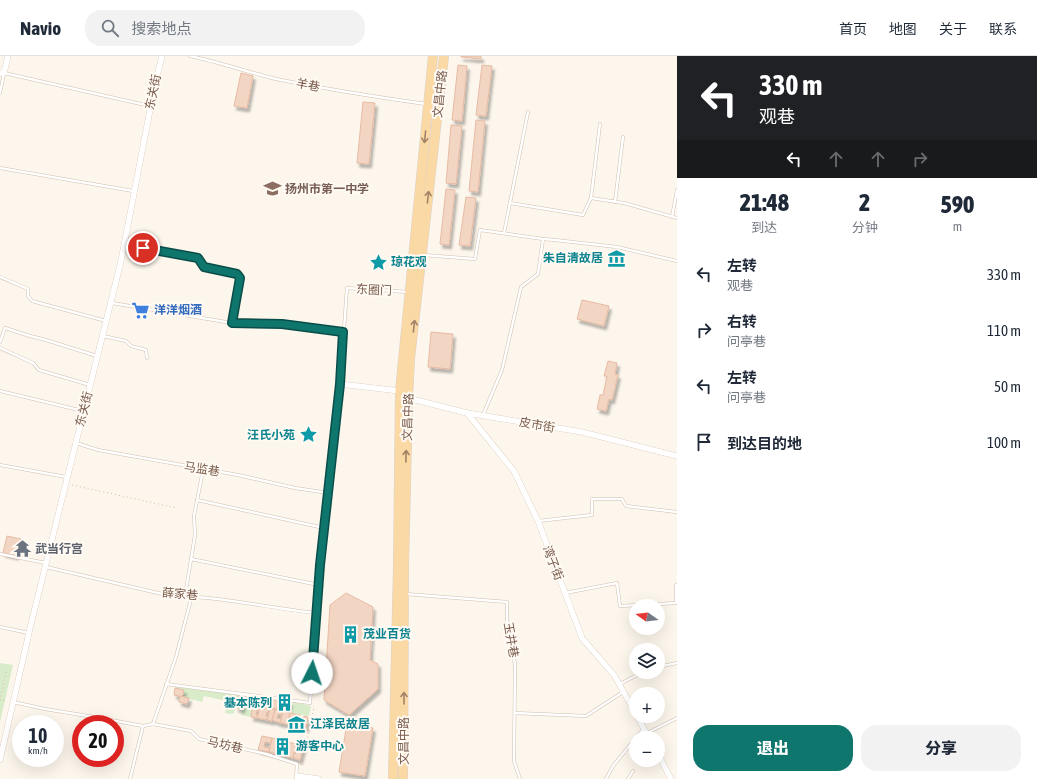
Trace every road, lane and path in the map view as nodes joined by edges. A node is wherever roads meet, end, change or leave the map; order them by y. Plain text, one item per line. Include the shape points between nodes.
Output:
1 (8, 56) edge
2 (162, 56) edge
3 (190, 56) edge
4 (433, 56) edge
5 (444, 56) edge
6 (2, 73) edge
7 (0, 93) edge
8 (428, 104) junction
9 (150, 106) junction
10 (528, 112) dead end
11 (600, 124) dead end
12 (623, 137) dead end
13 (0, 168) edge
14 (677, 190) edge
15 (134, 191) junction
16 (591, 198) junction
17 (615, 202) junction
18 (510, 203) junction
19 (672, 217) junction
20 (677, 218) edge
21 (504, 233) junction
22 (543, 239) junction
23 (124, 244) junction
24 (422, 255) junction
25 (677, 261) edge
26 (0, 277) edge
27 (409, 292) junction
28 (110, 303) junction
29 (106, 321) junction
30 (232, 323) junction
31 (343, 332) junction
32 (102, 336) junction
33 (0, 342) edge
34 (0, 348) edge
35 (97, 356) junction
36 (147, 358) dead end
37 (340, 384) junction
38 (90, 385) junction
39 (0, 391) edge
40 (400, 391) junction
41 (408, 398) junction
42 (84, 411) junction
43 (467, 412) junction
44 (482, 415) junction
45 (76, 443) junction
46 (677, 456) edge
47 (0, 465) edge
48 (203, 470) junction
49 (68, 477) junction
50 (66, 484) junction
51 (328, 493) junction
52 (197, 500) junction
53 (177, 508) dead end
54 (677, 512) edge
55 (538, 521) junction
56 (324, 528) junction
57 (0, 554) edge
58 (191, 560) junction
59 (46, 565) junction
60 (319, 585) junction
61 (677, 585) edge
62 (404, 593) junction
63 (564, 593) junction
64 (185, 596) junction
65 (192, 596) junction
66 (316, 613) junction
67 (0, 627) edge
68 (29, 633) junction
69 (677, 663) edge
70 (665, 666) edge
71 (6, 672) dead end
72 (629, 679) edge
73 (0, 682) edge
74 (4, 683) junction
75 (166, 684) junction
76 (619, 684) junction
77 (624, 692) junction
78 (0, 700) edge
79 (5, 700) dead end
80 (629, 701) edge
81 (13, 702) junction
82 (310, 703) junction
83 (515, 713) junction
84 (677, 718) edge
85 (153, 724) junction
86 (143, 726) junction
87 (651, 731) edge
88 (629, 750) edge
89 (0, 760) edge
90 (665, 767) edge
91 (632, 771) dead end
92 (297, 778) edge
93 (130, 779) edge
94 (319, 779) edge
95 (393, 779) edge
96 (404, 779) edge
97 (520, 779) edge
98 (606, 779) edge
99 (628, 779) edge
100 (671, 779) edge

1 - 6 street
2 - 9 street, 东关街
3 - 8 lane, 羊巷 via 274,78 354,94
4 - 8 main road, 文昌中路
24 -> 5 main road, 文昌中路
6 - 7 lane
6 - 9 lane
8 -> 27 main road, 文昌中路
9 - 15 street, 东关街
10 - 18 lane
11 - 16 lane
12 - 17 lane
13 - 15 lane
14 - 19 lane
15 - 23 street, 东关街
16 - 17 lane
16 - 18 lane via 583,215
17 - 19 lane
18 - 21 lane
19 - 20 lane
21 - 22 lane
21 - 24 lane via 480,230 475,259
22 - 25 lane via 616,247
22 - 44 lane via 538,274 521,287 502,370
23 - 28 street, 东关街
23 - 30 lane via 198,258 204,267 237,274 240,278
41 -> 24 main road, 文昌中路
26 - 29 lane via 28,289 28,296 32,301
27 - 31 lane, 东圈门 via 347,288
27 - 40 main road, 文昌中路
28 - 29 street, 东关街
28 - 30 lane
29 - 32 street, 东关街
30 - 31 lane via 282,324
31 - 37 lane, 东圈门
32 - 35 street, 东关街
32 - 36 lane via 126,341 131,346 146,350
33 - 35 lane via 5,328
34 - 38 lane via 33,363 39,370
35 - 38 street, 东关街
37 - 40 street
37 - 51 lane, 东圈门
38 - 42 street, 东关街
39 - 42 lane
40 - 41 street, 皮市街
40 - 95 main road, 文昌中路
41 - 43 street, 皮市街
62 -> 41 main road, 文昌中路
42 - 45 street, 东关街
43 - 44 street, 皮市街
43 - 55 street, 湾子街 via 514,471
44 - 46 street, 皮市街 via 582,432
45 - 48 lane, 马监巷 via 98,450
45 - 49 street, 东关街
47 - 49 lane
48 - 51 lane, 马监巷
48 - 52 lane
49 - 50 street, 东关街
50 - 53 path
50 - 59 street, 东关街
51 - 56 lane, 东圈门
52 - 56 lane
52 - 58 lane
54 - 55 lane via 626,506 622,499 592,499 592,515
55 - 63 street, 湾子街
56 - 60 lane, 东圈门
57 - 59 lane, 薛家巷
58 - 60 lane
58 - 64 lane
59 - 64 lane, 薛家巷 via 171,596
59 - 68 street, 东关街
60 - 66 lane, 东圈门
61 - 63 lane via 676,602 620,606 617,583
62 - 83 lane, 玉井巷 via 507,602 507,631 515,664
96 -> 62 main road, 文昌中路
63 - 76 street, 湾子街 via 582,638
64 - 65 lane, 薛家巷
65 - 66 lane, 薛家巷
65 - 75 lane
66 - 82 lane, 东圈门
67 - 68 lane
68 - 81 street, 东关街
69 - 70 lane
71 - 74 path
72 - 76 lane
73 - 74 path
74 - 78 path
75 - 82 lane
75 - 85 lane
76 - 77 street, 湾子街
77 - 80 street, 湾子街
77 - 83 lane via 586,716
78 - 79 path
81 - 86 lane, 马坊巷
81 - 89 street, 东关街
82 - 92 path via 314,707
83 - 97 lane, 玉井巷 via 514,761
84 - 87 lane
85 - 86 lane, 马坊巷
85 - 92 lane, 马坊巷 via 191,731 199,739 266,754 297,764
86 - 93 lane
88 - 98 lane via 613,766
90 - 100 street
91 - 99 lane
92 - 94 street

